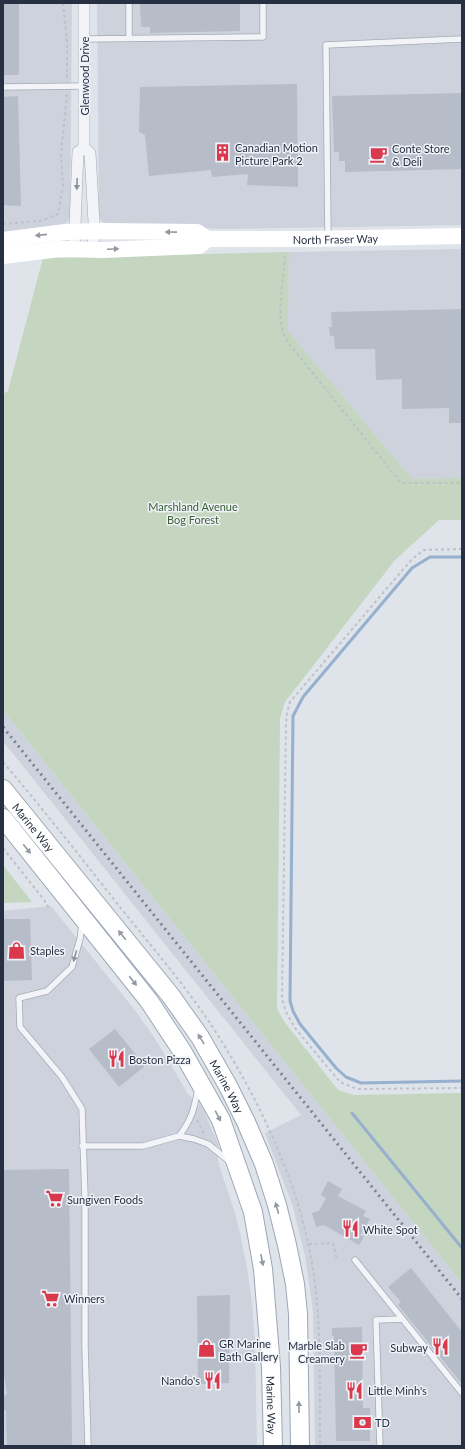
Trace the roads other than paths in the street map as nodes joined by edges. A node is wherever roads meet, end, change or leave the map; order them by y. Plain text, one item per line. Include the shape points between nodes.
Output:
1 (84, 3) edge
2 (129, 3) edge
3 (263, 3) edge
4 (129, 38) junction
5 (84, 39) junction
6 (462, 39) edge
7 (85, 86) junction
8 (3, 87) edge
9 (84, 148) junction
10 (94, 231) junction
11 (75, 232) junction
12 (462, 236) edge
13 (328, 238) junction
14 (208, 239) junction
15 (3, 240) edge
16 (74, 249) junction
17 (93, 249) junction
18 (3, 256) edge
19 (3, 789) edge
20 (3, 818) edge
21 (83, 918) junction
22 (200, 1082) junction
23 (179, 1136) junction
24 (82, 1146) junction
25 (238, 1168) junction
26 (355, 1260) dead end
27 (402, 1319) junction
28 (462, 1393) edge
29 (88, 1446) edge
30 (273, 1446) edge
31 (300, 1446) edge
32 (380, 1446) edge

1 - 5 street, Glenwood Drive
2 - 4 lane
3 - 4 lane via 262,37
4 - 5 lane
5 - 7 street, Glenwood Drive
6 - 13 lane via 326,45
7 - 8 lane
7 - 9 street, Glenwood Drive
9 - 10 street, Glenwood Drive via 90,153
9 -> 11 street, Glenwood Drive via 78,152
10 - 11 street, North Fraser Way
14 -> 10 street, North Fraser Way via 197,232
10 - 17 street, Glenwood Drive
11 -> 15 street, North Fraser Way
11 - 16 street, Glenwood Drive
12 - 13 street, North Fraser Way
13 - 14 street, North Fraser Way
17 -> 14 street, North Fraser Way via 199,246
16 - 17 street, North Fraser Way
16 - 18 street, North Fraser Way
31 -> 19 main road, Marine Way via 298,1314 295,1284 273,1192 246,1122 200,1037 171,996
20 -> 21 main road, Marine Way
21 -> 22 main road, Marine Way via 149,1001
21 -> 24 lane via 72,967 47,991 18,998 20,1027 62,1077 82,1109
22 - 23 lane via 193,1112
22 -> 25 main road, Marine Way via 221,1120
23 - 24 lane via 143,1146
23 - 25 lane via 208,1144
24 - 29 lane
25 -> 30 main road, Marine Way via 253,1212 263,1269 271,1367
26 - 27 lane
27 - 28 lane
27 - 32 lane via 376,1320

